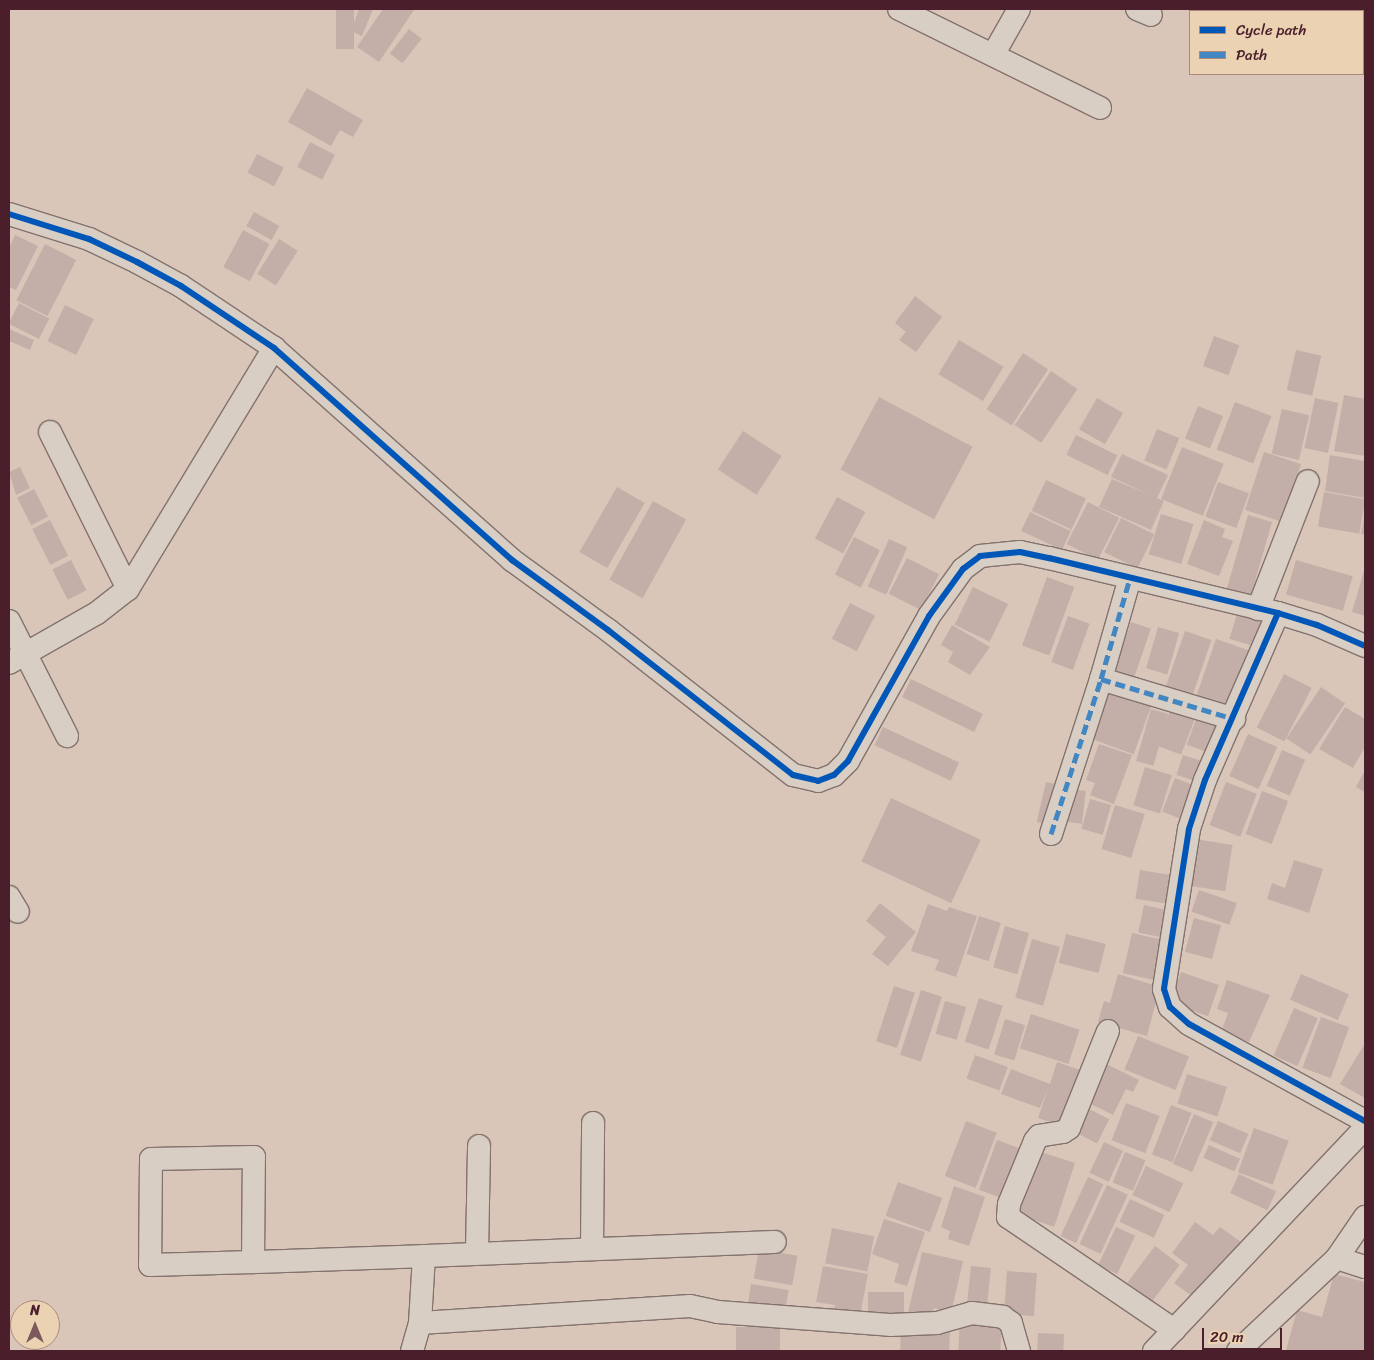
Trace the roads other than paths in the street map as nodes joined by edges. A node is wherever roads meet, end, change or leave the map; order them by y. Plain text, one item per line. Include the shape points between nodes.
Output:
1 (899, 9) edge
2 (1019, 9) edge
3 (993, 55) junction
4 (1100, 108) dead end
5 (9, 214) edge
6 (274, 348) junction
7 (50, 432) dead end
8 (1308, 481) dead end
9 (1130, 578) junction
10 (128, 589) junction
11 (1268, 611) junction
12 (9, 621) edge
13 (1365, 646) edge
14 (17, 658) edge
15 (1101, 679) junction
16 (1234, 719) junction
17 (67, 736) dead end
18 (1051, 834) dead end
19 (1108, 1030) dead end
20 (1365, 1120) edge
21 (593, 1123) dead end
22 (1365, 1128) edge
23 (479, 1146) dead end
24 (1365, 1217) edge
25 (775, 1242) dead end
26 (592, 1250) junction
27 (477, 1254) junction
28 (424, 1256) junction
29 (1337, 1258) junction
30 (253, 1262) junction
31 (1365, 1267) edge
32 (420, 1323) junction
33 (1174, 1330) junction
34 (412, 1351) edge
35 (1019, 1351) edge
36 (1154, 1351) edge
37 (1238, 1351) edge

1 - 3 street
2 - 3 street
3 - 4 street
5 - 6 street via 89,239 137,262 181,286
6 - 9 street via 512,560 608,630 793,775 818,781 834,774 848,761 929,616 963,569 980,556 1020,552
6 - 10 street
7 - 10 street
8 - 11 street
9 - 11 street
9 - 15 street
10 - 14 street via 97,613
11 - 13 street via 1317,625
11 - 16 street
12 - 14 street
14 - 17 street
15 - 16 street
15 - 18 street
16 - 20 street via 1205,780 1189,829 1164,990 1170,1007 1189,1024
19 - 33 street via 1069,1128 1039,1136 1035,1141 1008,1204 1008,1217
21 - 26 street
22 - 33 street
23 - 27 street
24 - 29 street
25 - 26 street
26 - 27 street
27 - 28 street
28 - 30 street
28 - 32 street
29 - 31 street
29 - 37 street
30 - 30 street via 150,1265 151,1159 254,1157
32 - 34 street
32 - 35 street via 690,1306 718,1312 890,1325 937,1323 972,1313 1003,1318 1011,1323
33 - 36 street

